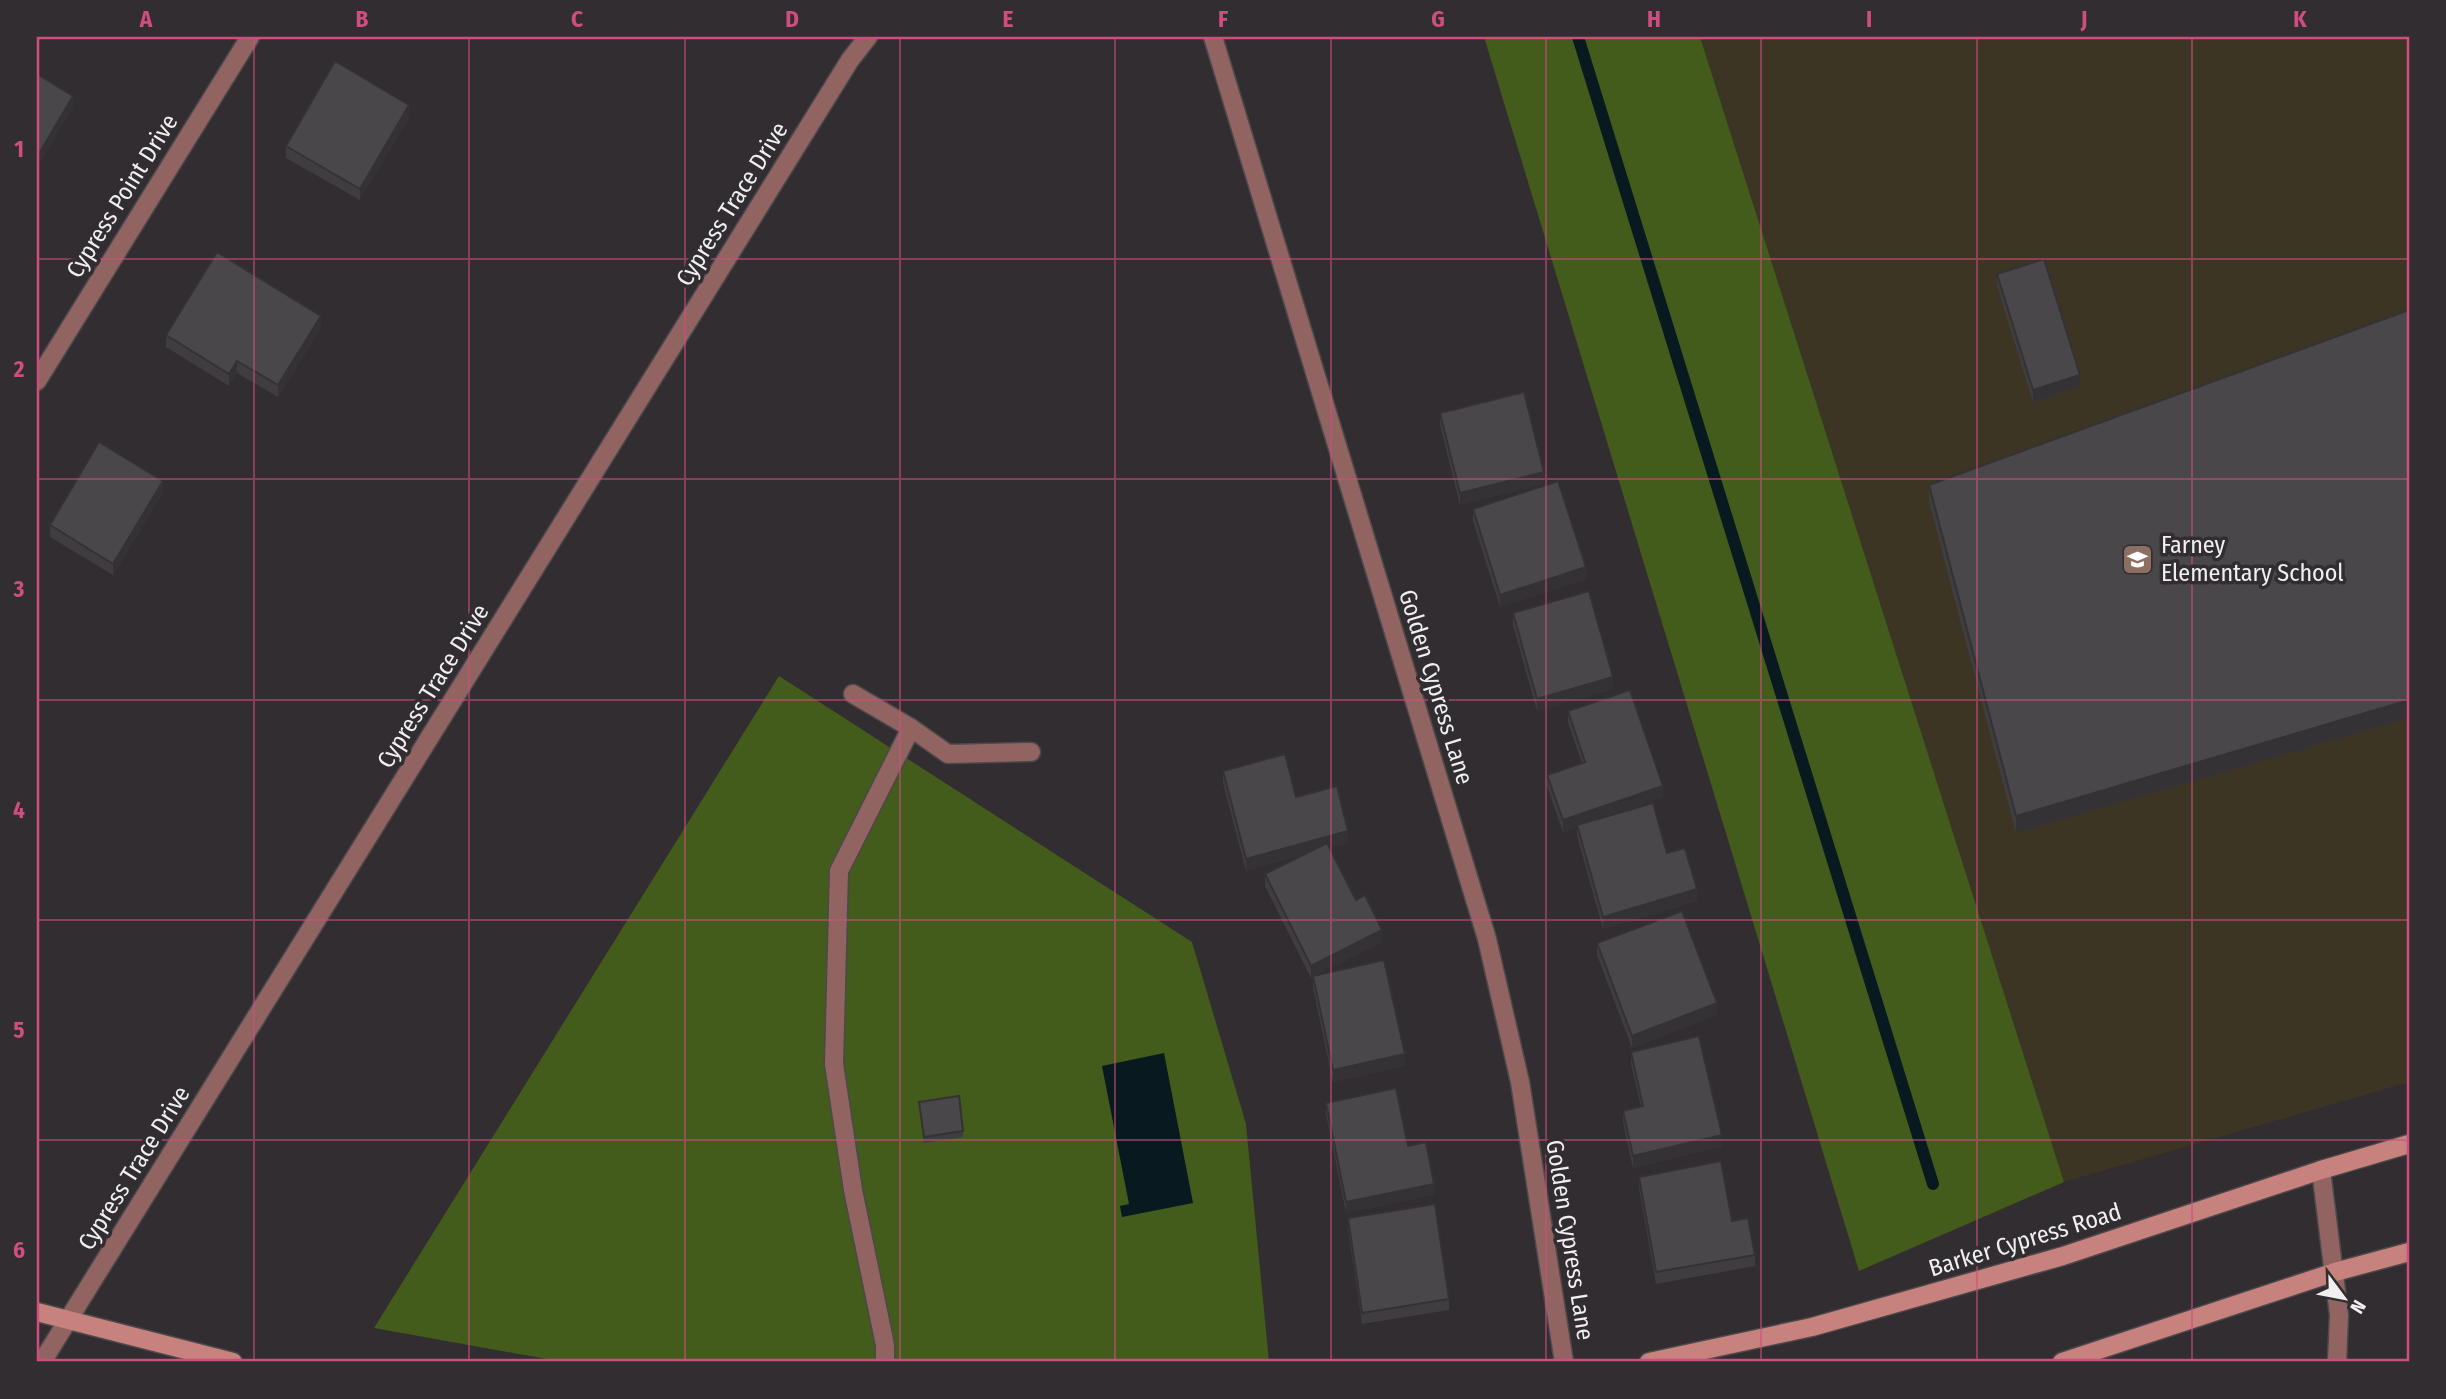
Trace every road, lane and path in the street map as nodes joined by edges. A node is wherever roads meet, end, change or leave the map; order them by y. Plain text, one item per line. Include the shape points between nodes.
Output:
1 (250, 37) edge
2 (867, 37) edge
3 (1213, 37) edge
4 (37, 381) edge
5 (853, 694) dead end
6 (911, 728) junction
7 (1031, 752) dead end
8 (2409, 1143) edge
9 (2321, 1170) junction
10 (2409, 1252) edge
11 (2335, 1272) junction
12 (37, 1312) edge
13 (69, 1320) junction
14 (42, 1362) edge
15 (233, 1362) edge
16 (885, 1362) edge
17 (1564, 1362) edge
18 (1649, 1362) edge
19 (2062, 1362) edge
20 (2337, 1362) edge

1 - 4 street, Cypress Point Drive
2 - 13 street, Cypress Trace Drive
3 - 17 street, Golden Cypress Lane via 1487,939 1520,1082
5 - 6 street
6 - 7 street via 948,754
6 - 16 street via 839,871 834,1063
8 - 9 main road, Barker Cypress Road
9 - 11 street
9 - 18 main road, Barker Cypress Road via 2023,1268 1812,1327
10 - 11 main road
11 - 19 main road
11 - 20 street
12 - 13 main road
13 - 14 street, Cypress Trace Drive
13 - 15 main road

